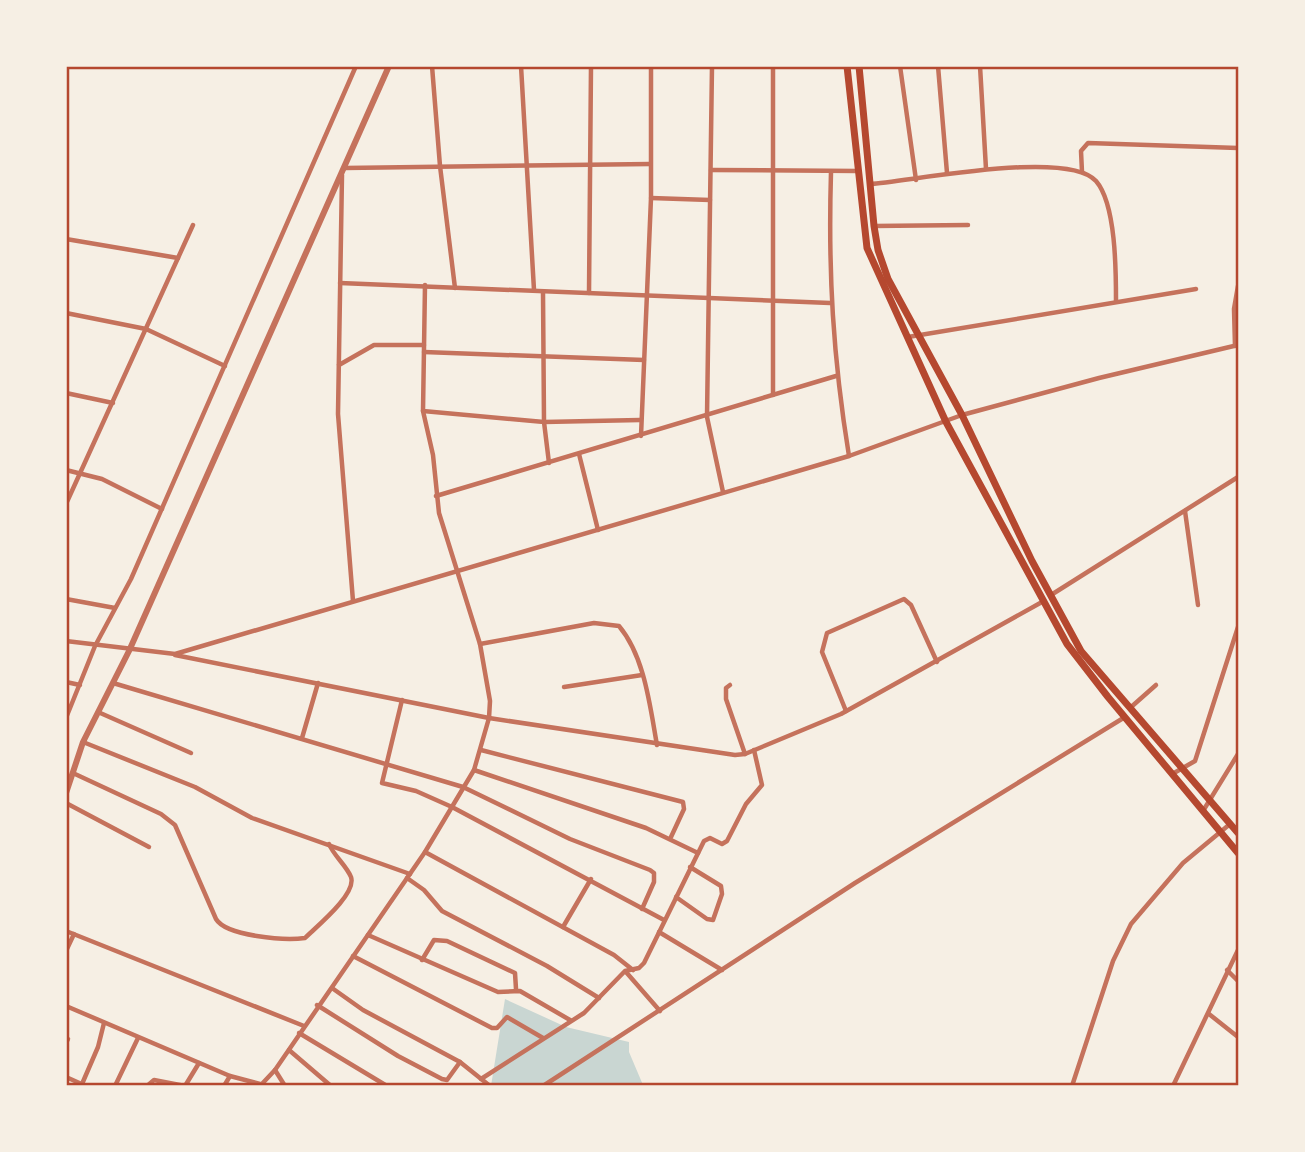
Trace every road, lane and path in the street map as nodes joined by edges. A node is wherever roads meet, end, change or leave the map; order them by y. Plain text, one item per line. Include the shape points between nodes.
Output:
1 (356, 66) edge
2 (389, 66) edge
3 (432, 66) edge
4 (521, 66) edge
5 (651, 66) edge
6 (712, 66) edge
7 (773, 66) edge
8 (847, 66) edge
9 (859, 66) edge
10 (900, 66) edge
11 (938, 66) edge
12 (980, 66) edge
13 (589, 67) edge
14 (1238, 148) edge
15 (650, 163) junction
16 (588, 164) junction
17 (525, 165) junction
18 (440, 166) junction
19 (986, 169) junction
20 (343, 170) junction
21 (711, 170) junction
22 (773, 171) junction
23 (858, 171) junction
24 (831, 172) junction
25 (1082, 172) junction
26 (947, 173) junction
27 (916, 180) junction
28 (869, 184) junction
29 (651, 198) junction
30 (710, 200) junction
31 (193, 225) dead end
32 (968, 225) dead end
33 (874, 226) junction
34 (66, 239) edge
35 (178, 258) junction
36 (340, 283) junction
37 (425, 285) junction
38 (1238, 286) edge
39 (455, 288) junction
40 (1196, 289) dead end
41 (534, 290) junction
42 (543, 292) junction
43 (589, 293) junction
44 (646, 297) junction
45 (707, 297) junction
46 (771, 300) junction
47 (1116, 301) junction
48 (830, 303) junction
49 (66, 313) edge
50 (146, 329) junction
51 (919, 336) junction
52 (908, 337) junction
53 (424, 345) junction
54 (1237, 345) edge
55 (424, 352) junction
56 (544, 355) junction
57 (644, 360) junction
58 (339, 365) junction
59 (225, 366) junction
60 (836, 376) junction
61 (66, 393) edge
62 (773, 396) junction
63 (113, 403) junction
64 (423, 411) junction
65 (962, 415) junction
66 (707, 417) junction
67 (640, 420) junction
68 (544, 422) junction
69 (946, 422) junction
70 (640, 436) junction
71 (579, 454) junction
72 (849, 456) junction
73 (549, 463) junction
74 (66, 470) edge
75 (81, 472) junction
76 (1238, 477) edge
77 (723, 492) junction
78 (436, 496) junction
79 (66, 504) edge
80 (162, 509) junction
81 (1185, 511) junction
82 (598, 530) junction
83 (459, 570) junction
84 (1051, 596) junction
85 (66, 598) edge
86 (353, 601) junction
87 (1042, 602) junction
88 (1198, 605) dead end
89 (115, 608) junction
90 (1238, 627) edge
91 (66, 641) edge
92 (480, 644) junction
93 (95, 646) junction
94 (129, 651) junction
95 (175, 654) junction
96 (937, 662) junction
97 (642, 675) junction
98 (66, 682) edge
99 (112, 683) junction
100 (318, 683) junction
101 (80, 685) junction
102 (730, 685) dead end
103 (1156, 685) dead end
104 (564, 687) dead end
105 (402, 700) junction
106 (1130, 709) junction
107 (846, 711) junction
108 (97, 712) junction
109 (67, 717) edge
110 (489, 718) junction
111 (1125, 718) junction
112 (302, 738) junction
113 (83, 743) junction
114 (657, 745) junction
115 (481, 750) junction
116 (754, 750) junction
117 (191, 753) dead end
118 (745, 754) junction
119 (1238, 754) edge
120 (384, 764) junction
121 (1183, 768) junction
122 (474, 770) junction
123 (1174, 773) junction
124 (75, 774) junction
125 (463, 787) junction
126 (66, 793) edge
127 (1209, 802) junction
128 (66, 803) edge
129 (452, 807) junction
130 (1203, 811) junction
131 (1230, 824) junction
132 (1222, 830) junction
133 (1238, 833) edge
134 (671, 837) junction
135 (328, 844) junction
136 (149, 847) dead end
137 (425, 852) junction
138 (1238, 852) edge
139 (698, 853) junction
140 (690, 867) junction
141 (409, 876) junction
142 (591, 879) junction
143 (676, 897) junction
144 (642, 909) junction
145 (664, 920) junction
146 (563, 927) junction
147 (66, 931) edge
148 (659, 932) junction
149 (74, 934) junction
150 (368, 935) junction
151 (1238, 950) edge
152 (66, 951) edge
153 (353, 956) junction
154 (422, 960) junction
155 (633, 970) junction
156 (722, 970) junction
157 (625, 971) junction
158 (1227, 971) junction
159 (1238, 981) edge
160 (332, 988) junction
161 (516, 989) junction
162 (599, 998) junction
163 (317, 1005) junction
164 (66, 1006) edge
165 (660, 1011) junction
166 (1209, 1014) junction
167 (571, 1020) junction
168 (104, 1023) junction
169 (304, 1026) junction
170 (299, 1033) junction
171 (1238, 1037) edge
172 (138, 1038) junction
173 (543, 1038) junction
174 (289, 1050) junction
175 (460, 1062) junction
176 (199, 1063) junction
177 (275, 1070) junction
178 (230, 1076) junction
179 (66, 1077) edge
180 (481, 1079) junction
181 (84, 1084) edge
182 (260, 1085) edge
183 (115, 1086) edge
184 (147, 1086) edge
185 (185, 1086) edge
186 (224, 1086) edge
187 (285, 1086) edge
188 (331, 1086) edge
189 (387, 1086) edge
190 (490, 1086) edge
191 (543, 1086) edge
192 (1072, 1086) edge
193 (1173, 1086) edge

1 - 59 street
2 - 20 street
3 - 18 street
4 - 17 street
5 - 15 street
6 - 21 street
7 - 22 street
8 - 23 main road
9 - 28 main road
10 - 27 street
11 - 26 street
12 - 19 street
13 - 16 street
14 - 25 street via 1088,143 1080,151
15 - 16 street
15 - 29 street
16 - 17 street
16 - 43 street
17 - 18 street
17 - 41 street
18 - 20 street
18 - 39 street
19 - 25 street via 1042,167
19 - 26 street
20 - 36 street
20 - 94 street
21 - 22 street
21 - 30 street
22 - 24 street
22 - 46 street
23 - 24 street
23 - 52 main road via 867,248
24 - 48 street
25 - 47 street via 1098,183 1107,209
26 - 27 street
27 - 28 street
28 - 33 main road
29 - 30 street
29 - 44 street
30 - 45 street
31 - 35 street
32 - 33 street
33 - 51 main road via 881,264
34 - 35 street
35 - 50 street
36 - 37 street
36 - 58 street
37 - 39 street
37 - 53 street
38 - 54 street via 1234,309
39 - 41 street
40 - 47 street
41 - 42 street
42 - 43 street
42 - 56 street
43 - 44 street
44 - 45 street
44 - 57 street
45 - 46 street
45 - 66 street
46 - 48 street
46 - 62 street
47 - 51 street
48 - 60 street
49 - 50 street
50 - 59 street
50 - 63 street
51 - 52 street
51 - 65 main road
52 - 69 main road
53 - 55 street
53 - 58 street via 374,345
54 - 65 street
55 - 56 street
55 - 64 street
56 - 57 street
56 - 68 street
57 - 67 street
58 - 86 street via 343,492
59 - 80 street
60 - 62 street
60 - 72 street
61 - 63 street
62 - 66 street
63 - 75 street
64 - 68 street
64 - 78 street
65 - 69 street
65 - 84 main road
66 - 70 street
66 - 77 street
67 - 68 street
67 - 70 street
68 - 73 street
69 - 72 street
69 - 87 main road
70 - 71 street
71 - 73 street
71 - 82 street
72 - 77 street
73 - 78 street
74 - 75 street
75 - 79 street
75 - 80 street
76 - 81 street
77 - 82 street
78 - 83 street
80 - 89 street
81 - 84 street
81 - 88 street
82 - 83 street
83 - 86 street
83 - 92 street
84 - 106 main road via 1081,651
85 - 89 street
86 - 95 street
87 - 96 street
87 - 111 main road
89 - 93 street
90 - 121 street via 1195,761
91 - 93 street
92 - 97 street via 594,623 612,624 624,633
92 - 110 street
93 - 94 street
93 - 101 street
94 - 95 street
94 - 99 street
95 - 100 street
96 - 107 street
96 - 107 street via 904,599 827,633 822,652
97 - 104 street
97 - 114 street
98 - 101 street
99 - 108 street
99 - 112 street
100 - 105 street
100 - 112 street
101 - 109 street
102 - 118 street via 726,699
103 - 106 street
105 - 110 street
105 - 120 street
106 - 121 main road
107 - 116 street
108 - 113 street
108 - 117 street
110 - 114 street
110 - 115 street
111 - 123 main road
111 - 156 street
112 - 120 street
113 - 124 street
113 - 135 street via 195,787 252,818
114 - 118 street
115 - 122 street
115 - 134 street via 682,802 684,808
116 - 118 street
116 - 139 street via 762,785 727,841 706,839
119 - 127 street
120 - 125 street
120 - 129 street via 382,783
121 - 123 street
121 - 127 main road
122 - 125 street
122 - 134 street
123 - 130 main road
124 - 126 street
124 - 135 street via 175,825 216,919 226,929 285,940 305,938 351,887 351,878
125 - 129 street
125 - 144 street via 570,839 650,870 654,882
127 - 130 street
127 - 131 main road
128 - 136 street
129 - 137 street
129 - 142 street
130 - 132 main road
131 - 132 street
131 - 133 main road
132 - 138 main road
132 - 192 street via 1163,884 1131,924
134 - 139 street
135 - 141 street
137 - 141 street
137 - 146 street
139 - 140 street
140 - 143 street
140 - 143 street via 721,886 713,920
141 - 150 street
141 - 162 street via 442,911
142 - 144 street
142 - 146 street
143 - 145 street
144 - 145 street
145 - 148 street
146 - 155 street
147 - 149 street
148 - 155 street via 644,963
148 - 156 street
149 - 152 street
149 - 169 street
150 - 153 street
150 - 154 street
151 - 158 street
153 - 160 street
153 - 173 street via 492,1028 509,1017
154 - 161 street via 498,992
154 - 161 street via 434,940 447,941 515,973
155 - 157 street
156 - 165 street
157 - 162 street
157 - 165 street
158 - 159 street
158 - 166 street
160 - 163 street
160 - 175 street
161 - 167 street
162 - 167 street
163 - 169 street
163 - 175 street via 444,1080
164 - 168 street
165 - 191 street
166 - 171 street
166 - 193 street
167 - 173 street
168 - 172 street
168 - 181 street
169 - 170 street
170 - 174 street
170 - 189 street
172 - 176 street
172 - 183 street
173 - 180 street
174 - 177 street
174 - 188 street
175 - 180 street
176 - 178 street
176 - 185 street
177 - 182 street
177 - 187 street
178 - 182 street
178 - 186 street
179 - 181 street
180 - 190 street
184 - 185 street via 154,1080

